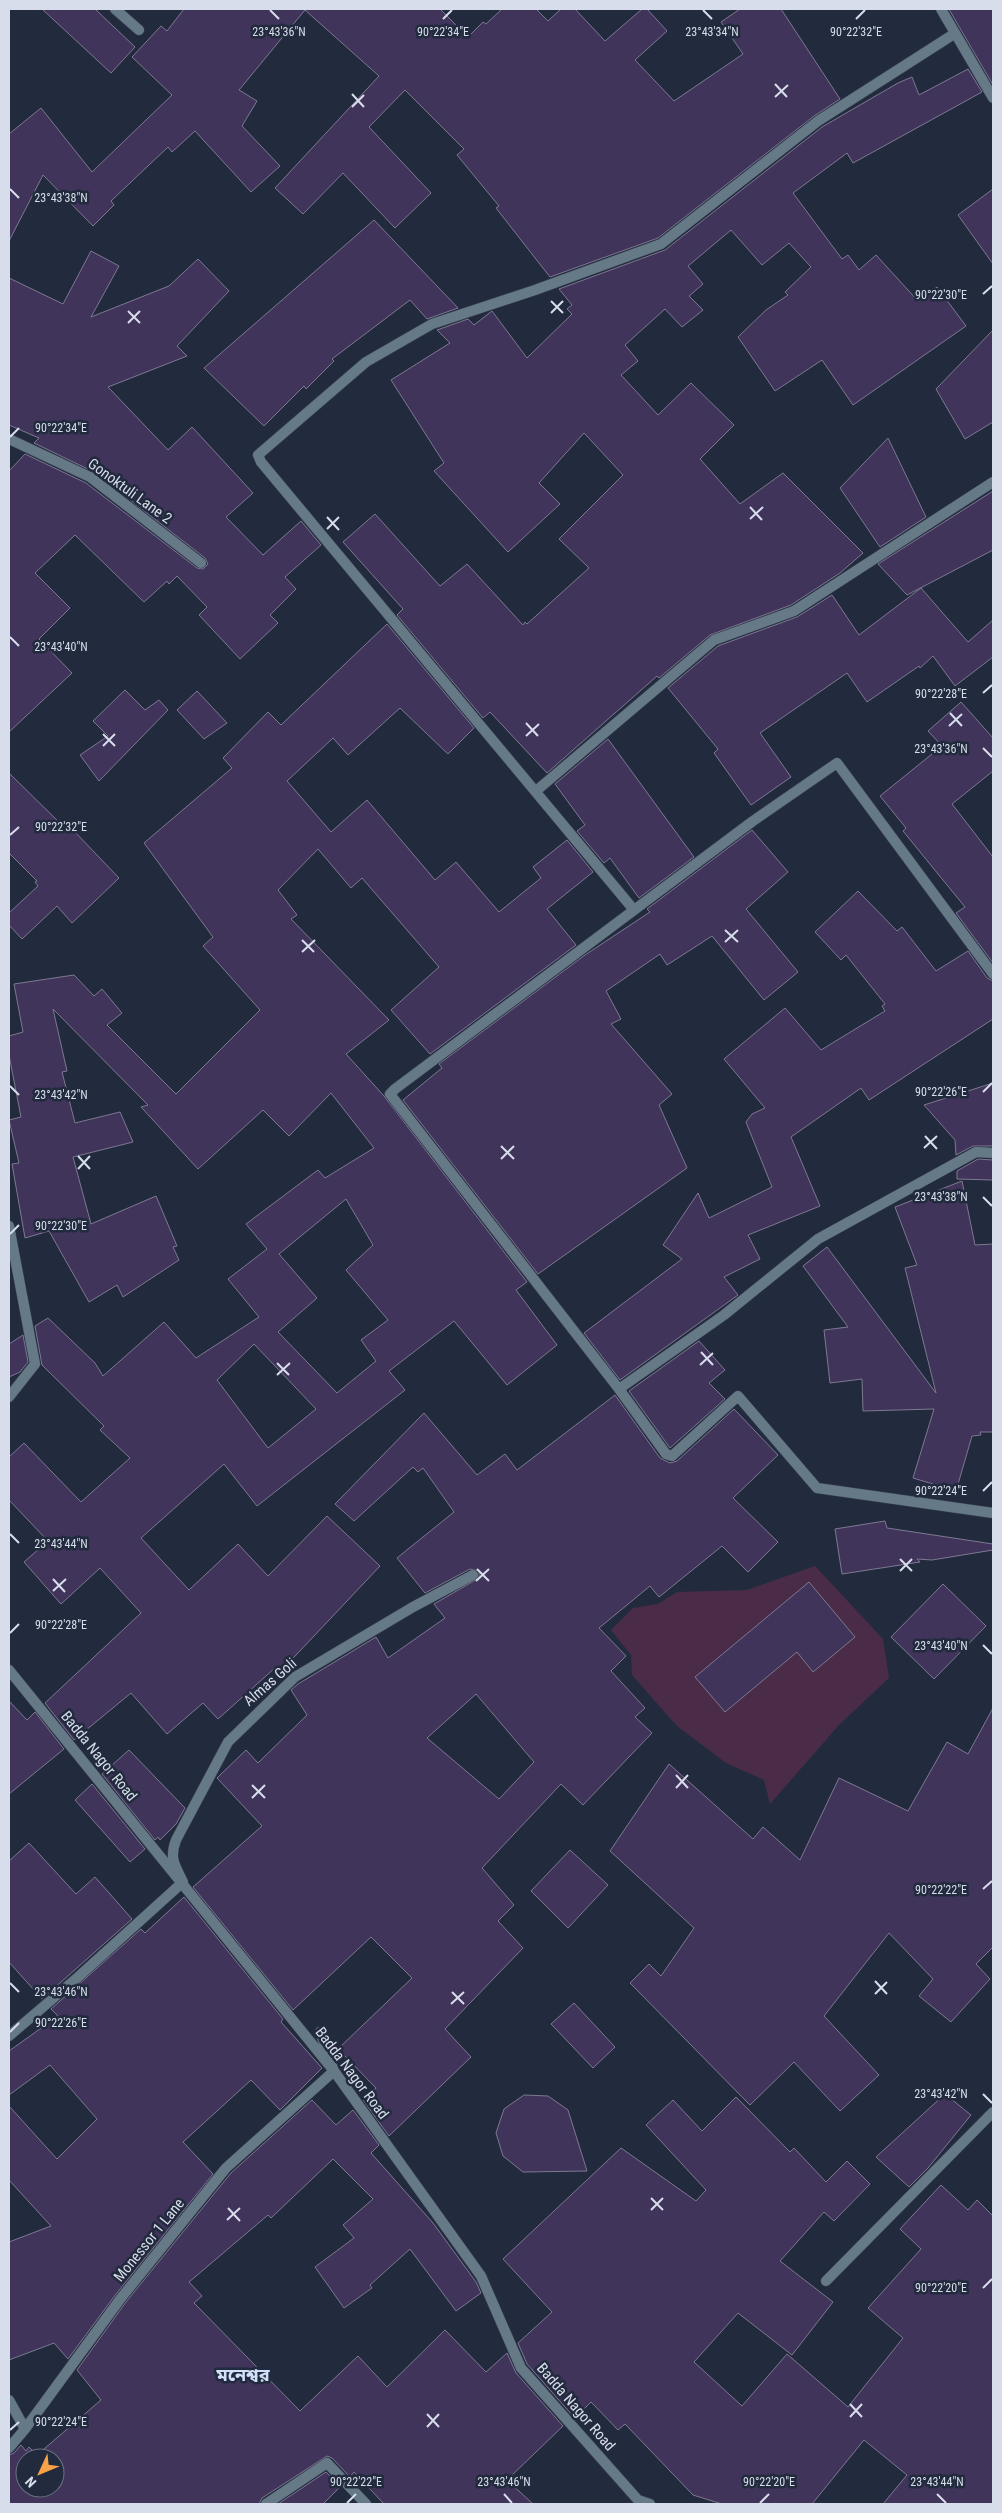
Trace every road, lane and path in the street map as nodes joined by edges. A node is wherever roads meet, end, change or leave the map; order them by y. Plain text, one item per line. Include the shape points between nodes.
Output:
1 (115, 9) edge
2 (941, 9) edge
3 (139, 30) dead end
4 (954, 34) junction
5 (993, 98) edge
6 (9, 439) edge
7 (993, 482) edge
8 (201, 563) dead end
9 (536, 791) junction
10 (634, 910) junction
11 (993, 974) edge
12 (993, 1153) edge
13 (9, 1226) edge
14 (619, 1389) junction
15 (9, 1397) edge
16 (993, 1513) edge
17 (473, 1575) dead end
18 (9, 1670) edge
19 (183, 1882) junction
20 (320, 2032) dead end
21 (9, 2036) edge
22 (334, 2071) junction
23 (993, 2112) edge
24 (826, 2281) dead end
25 (9, 2400) edge
26 (25, 2429) junction
27 (9, 2448) edge
28 (266, 2504) edge
29 (366, 2504) edge
30 (650, 2504) edge

1 - 3 street
2 - 4 street
4 - 5 street
4 - 9 street via 818,121 661,244 432,324 366,362 258,455
6 - 8 street, Gonoktuli Lane 2 via 90,476
7 - 9 street via 794,611 714,640
9 - 10 street
10 - 11 street via 837,763
10 - 14 street via 390,1094
12 - 14 street via 976,1152 818,1239 724,1315
13 - 15 street via 35,1364
14 - 16 street via 670,1456 738,1396 817,1488
17 - 19 street, Almas Goli via 295,1677 228,1742 172,1851 173,1862
18 - 19 street, Badda Nagor Road
19 - 21 street
19 - 22 street, Badda Nagor Road
20 - 22 street
22 - 26 street, Monessor 1 Lane via 226,2168 121,2298
22 - 30 street, Badda Nagor Road via 481,2276 521,2368 638,2500
23 - 24 street
25 - 26 street
26 - 27 street, Monessor 1 Lane
28 - 29 street via 327,2463

